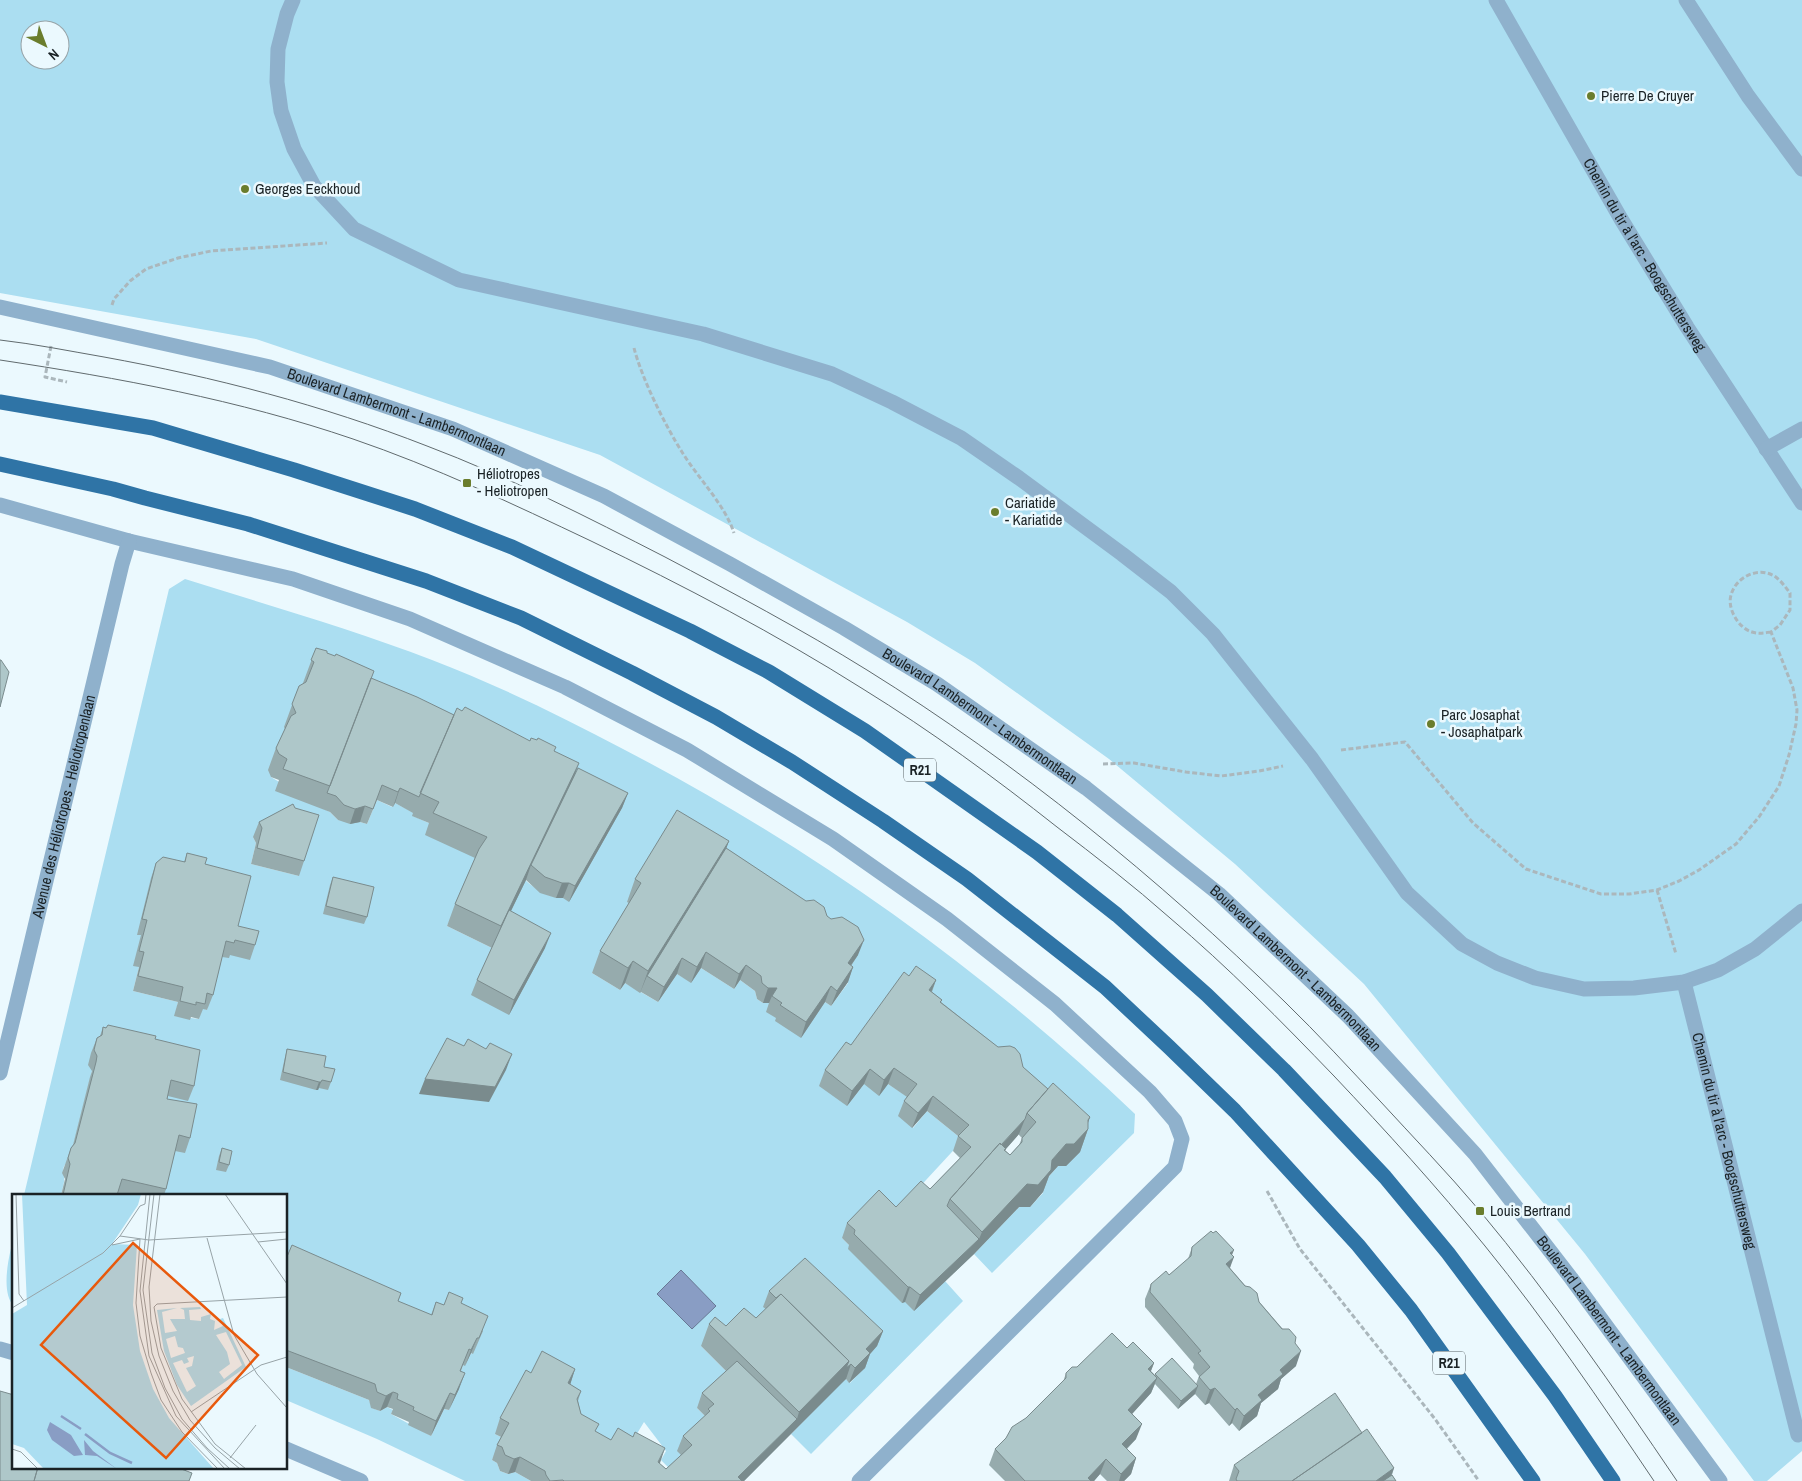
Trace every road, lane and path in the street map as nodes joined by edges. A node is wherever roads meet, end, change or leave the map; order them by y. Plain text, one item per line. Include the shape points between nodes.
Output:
1 (293, 0) edge
2 (1496, 0) edge
3 (1686, 0) edge
4 (1802, 169) edge
5 (354, 229) junction
6 (0, 307) edge
7 (110, 313) dead end
8 (627, 318) junction
9 (52, 341) dead end
10 (73, 383) dead end
11 (0, 402) edge
12 (1802, 429) edge
13 (1766, 449) junction
14 (0, 464) edge
15 (1802, 503) edge
16 (0, 505) edge
17 (129, 541) junction
18 (730, 564) junction
19 (1771, 632) junction
20 (1797, 710) junction
21 (1802, 710) edge
22 (1312, 759) junction
23 (1058, 768) junction
24 (1657, 890) junction
25 (1802, 911) edge
26 (1684, 982) junction
27 (0, 1073) edge
28 (1263, 1184) dead end
29 (1798, 1435) dead end
30 (288, 1450) edge
31 (361, 1481) edge
32 (859, 1481) edge
33 (1479, 1481) edge
34 (1533, 1481) edge
35 (1613, 1481) edge
36 (1720, 1481) edge

1 - 5 street via 278,49 277,82 281,111 294,149 314,186
2 - 13 street, Chemin du tir à l'arc - Boogschuttersweg via 1621,219
3 - 4 street via 1748,96
5 - 7 path via 332,243 211,251 146,269 114,299
5 - 8 street via 459,280
6 - 18 street, Boulevard Lambermont - Lambermontlaan via 270,367 445,426 604,496
8 - 18 path via 635,351 666,425 733,530 738,546
8 - 22 street via 703,334 832,374 961,438 1171,592 1213,634
9 - 10 path via 46,377
11 - 35 main road, R21 via 153,428 415,509 512,547 682,627 769,672 865,731 1037,852 1117,915 1207,995 1284,1070 1385,1178 1448,1253 1555,1396
12 - 13 street
13 - 15 street, Chemin du tir à l'arc - Boogschuttersweg
14 - 34 main road, R21 via 248,524 426,581 512,615 716,716 883,821 967,878 1105,987 1235,1111 1358,1245 1411,1310
16 - 17 street
17 - 27 street, Avenue des Héliotropes - Heliotropenlaan
17 - 32 street via 293,579 410,619 565,687 687,750 832,839 947,919 1055,1004 1150,1092 1175,1121 1182,1139 1175,1167
18 - 23 street, Boulevard Lambermont - Lambermontlaan via 937,684
19 - 19 path via 1749,631 1731,610 1730,596 1736,583 1752,573 1764,572 1777,578 1790,593 1790,610
19 - 20 path
20 - 21 path
20 - 24 path via 1791,748 1779,786 1759,817 1736,844 1700,870
22 - 23 path via 1220,776 1134,763
22 - 24 path via 1328,751 1405,742 1473,823 1526,869 1601,894
22 - 26 street via 1407,893 1462,944 1535,978 1584,989
23 - 36 street, Boulevard Lambermont - Lambermontlaan via 1219,894 1354,1023 1475,1154
24 - 26 path
25 - 26 street via 1755,949 1718,970
26 - 29 street, Chemin du tir à l'arc - Boogschuttersweg
28 - 33 path via 1300,1249 1435,1419
30 - 31 street

